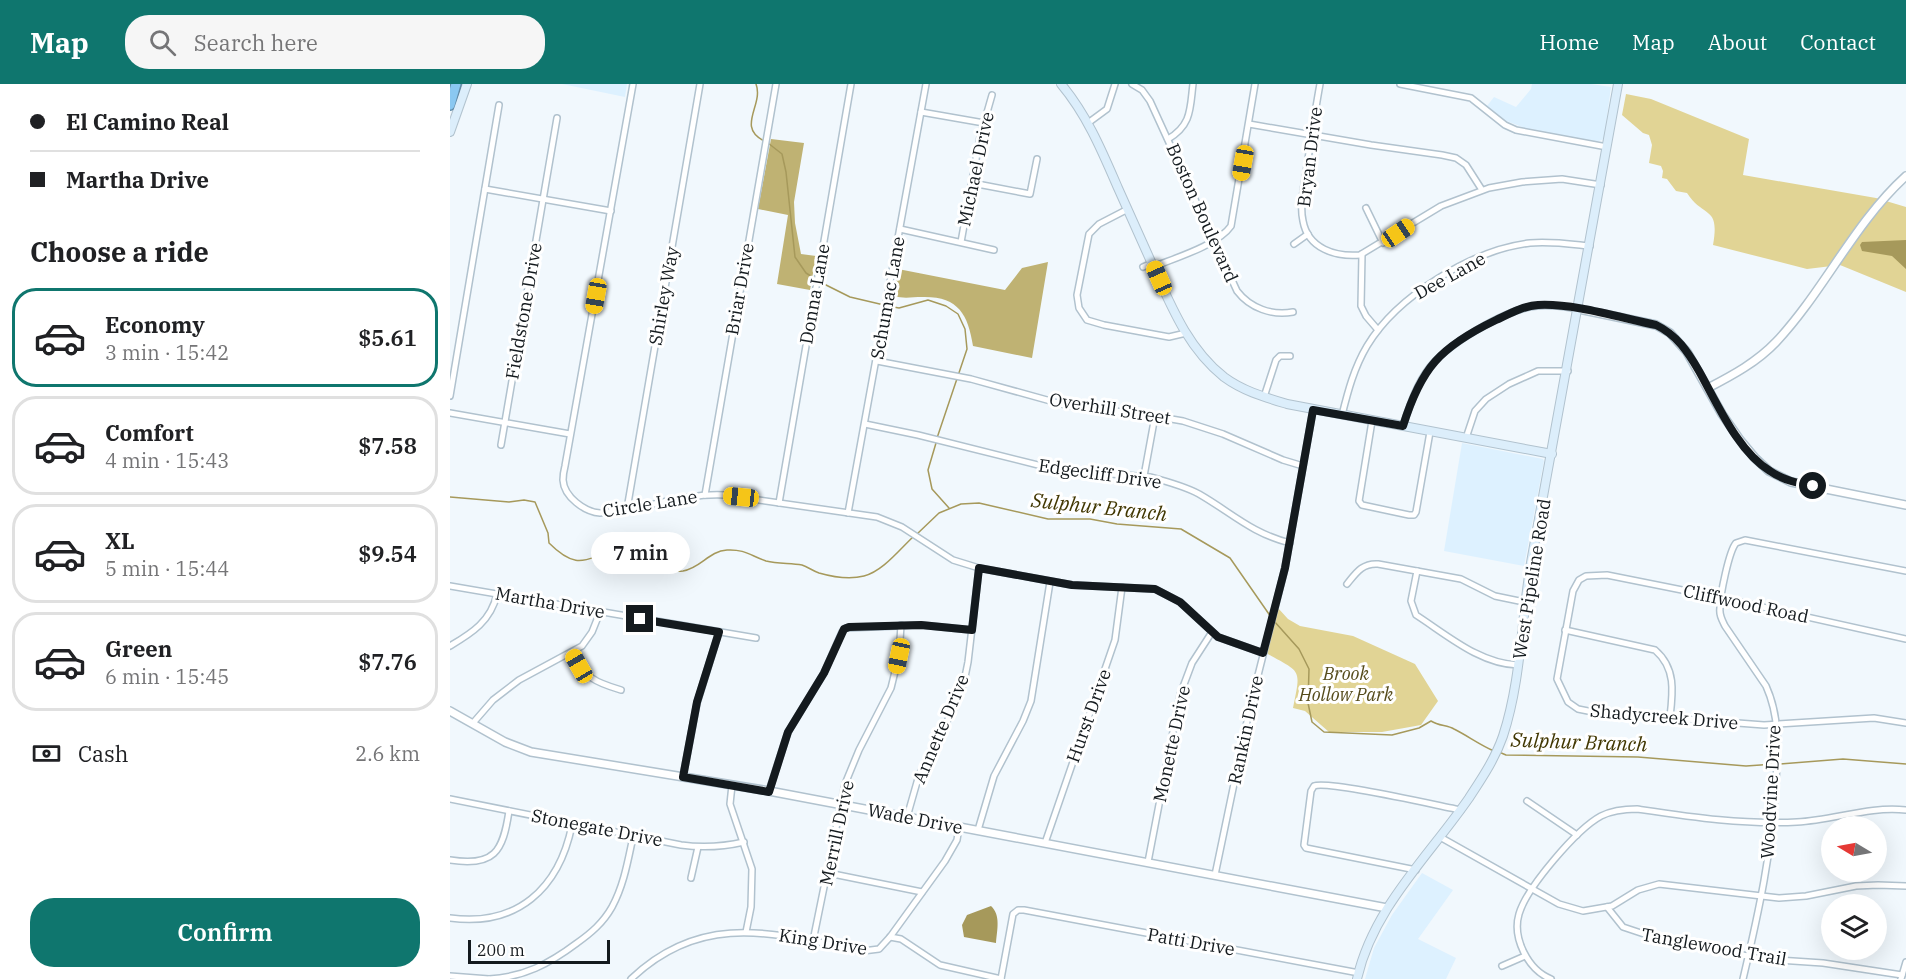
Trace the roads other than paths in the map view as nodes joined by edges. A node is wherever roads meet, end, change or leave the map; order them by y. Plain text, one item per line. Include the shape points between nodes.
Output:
1 (456, 84) edge
2 (467, 84) edge
3 (633, 84) edge
4 (700, 84) edge
5 (776, 84) edge
6 (851, 84) edge
7 (926, 84) edge
8 (1061, 84) edge
9 (1115, 84) edge
10 (1132, 84) edge
11 (1193, 84) edge
12 (1255, 84) edge
13 (1320, 84) edge
14 (1400, 84) edge
15 (1618, 84) edge
16 (992, 95) dead end
17 (450, 105) edge
18 (499, 105) dead end
19 (921, 112) junction
20 (557, 118) dead end
21 (984, 123) junction
22 (1088, 123) junction
23 (1249, 124) junction
24 (450, 132) edge
25 (1311, 136) junction
26 (1168, 139) junction
27 (1607, 147) junction
28 (1037, 159) dead end
29 (1906, 176) edge
30 (972, 183) junction
31 (1600, 185) junction
32 (485, 189) junction
33 (1482, 190) junction
34 (543, 199) junction
35 (1366, 208) dead end
36 (1128, 209) junction
37 (611, 211) junction
38 (900, 229) junction
39 (1308, 234) junction
40 (1213, 240) junction
41 (961, 243) junction
42 (1383, 243) junction
43 (1294, 244) dead end
44 (1590, 246) junction
45 (994, 250) dead end
46 (1362, 254) junction
47 (1153, 265) junction
48 (1143, 267) dead end
49 (1579, 309) junction
50 (1293, 312) dead end
51 (1378, 330) junction
52 (1186, 333) junction
53 (1290, 356) dead end
54 (877, 361) junction
55 (1568, 371) junction
56 (1708, 388) junction
57 (450, 396) edge
58 (1264, 397) junction
59 (1313, 410) junction
60 (450, 413) edge
61 (1342, 415) junction
62 (1155, 416) junction
63 (1372, 421) junction
64 (505, 423) junction
65 (865, 424) junction
66 (1403, 426) junction
67 (1431, 432) junction
68 (570, 434) junction
69 (1466, 438) junction
70 (501, 445) dead end
71 (1552, 454) junction
72 (1303, 466) junction
73 (1144, 476) junction
74 (705, 495) junction
75 (779, 503) junction
76 (1906, 506) edge
77 (627, 509) junction
78 (848, 513) junction
79 (1290, 543) junction
80 (979, 568) junction
81 (1906, 571) edge
82 (1417, 572) junction
83 (1050, 582) junction
84 (1347, 584) dead end
85 (450, 586) edge
86 (1122, 587) junction
87 (497, 594) junction
88 (1722, 598) junction
89 (1524, 602) junction
90 (600, 612) junction
91 (901, 626) junction
92 (972, 630) junction
93 (1565, 630) junction
94 (719, 632) junction
95 (1212, 632) junction
96 (756, 638) dead end
97 (1906, 639) edge
98 (450, 646) edge
99 (572, 653) junction
100 (1263, 653) junction
101 (1518, 664) junction
102 (621, 690) dead end
103 (450, 711) edge
104 (1670, 717) junction
105 (473, 723) junction
106 (1906, 723) edge
107 (1777, 724) junction
108 (683, 777) junction
109 (732, 785) junction
110 (769, 792) junction
111 (450, 799) edge
112 (1527, 801) dead end
113 (840, 805) junction
114 (1461, 810) junction
115 (1906, 810) edge
116 (509, 811) junction
117 (906, 817) junction
118 (1773, 822) junction
119 (572, 825) junction
120 (960, 827) junction
121 (978, 830) junction
122 (1577, 836) junction
123 (633, 837) junction
124 (1440, 837) junction
125 (744, 842) junction
126 (1045, 843) junction
127 (698, 847) junction
128 (450, 861) edge
129 (1148, 862) junction
130 (1416, 870) junction
131 (828, 873) junction
132 (1215, 875) junction
133 (690, 878) dead end
134 (1906, 886) edge
135 (1532, 890) junction
136 (922, 892) junction
137 (1762, 896) junction
138 (1607, 907) junction
139 (1387, 908) junction
140 (450, 918) edge
141 (746, 932) junction
142 (890, 937) junction
143 (813, 941) junction
144 (1525, 956) junction
145 (1748, 956) junction
146 (1906, 962) edge
147 (1502, 966) dead end
148 (450, 975) edge
149 (1358, 976) edge
150 (1902, 977) edge
151 (489, 979) edge
152 (631, 979) edge
153 (1001, 979) edge
154 (1551, 979) edge
155 (1743, 979) edge

1 - 17 highway
2 - 24 main road
3 - 37 street, Circle Lane
4 - 77 street, Shirley Way
5 - 74 street, Briar Drive
6 - 75 street, Donna Lane
7 - 19 street, Schumac Lane
8 - 22 main road
9 - 22 street via 1107,109
10 - 26 street, Boston Boulevard via 1150,101
11 - 26 street via 1188,122
12 - 23 street
13 - 25 street, Bryan Drive
14 - 27 street via 1471,98 1516,130
15 - 27 main road, West Pipeline Road
16 - 21 street, Michael Drive
18 - 32 street
19 - 21 street
19 - 38 street, Schumac Lane
20 - 34 street, Fieldstone Drive
21 - 30 street, Michael Drive
22 - 36 main road
23 - 25 street
23 - 40 street via 1233,220 1228,230
25 - 33 street via 1456,158 1466,165
25 - 39 street, Bryan Drive via 1302,216
26 - 40 street, Boston Boulevard
27 - 31 main road, West Pipeline Road
28 - 30 street via 1030,194
29 - 56 street via 1862,227 1776,343 1738,372
30 - 41 street, Michael Drive
31 - 33 street, Bryan Drive via 1562,179 1536,180
31 - 44 main road, West Pipeline Road
32 - 34 street
32 - 57 street
33 - 42 street, Bryan Drive via 1441,206
34 - 37 street
34 - 64 street, Fieldstone Drive
35 - 42 street
36 - 47 main road
36 - 52 street via 1099,224 1089,234 1077,295 1079,308 1087,320 1104,325 1169,337
37 - 68 street, Circle Lane
38 - 41 street
38 - 54 street, Schumac Lane
39 - 43 street
39 - 46 street, Bryan Drive via 1331,253
40 - 47 street
40 - 50 street, Boston Boulevard via 1237,291 1247,303 1273,312
41 - 45 street
42 - 46 street, Bryan Drive
44 - 49 main road, West Pipeline Road
44 - 51 street, Dee Lane via 1533,243 1488,254 1423,289
46 - 51 street via 1361,306
47 - 48 street
47 - 52 main road
49 - 55 main road, West Pipeline Road
49 - 56 street via 1665,330 1687,352
49 - 66 street via 1529,307 1467,336 1428,370
51 - 61 street, Dee Lane via 1356,366
52 - 58 main road via 1203,358 1225,377
53 - 58 street via 1276,360
54 - 62 street, Overhill Street via 958,376 1065,405
54 - 65 street, Schumac Lane
55 - 69 street via 1538,371 1509,384 1480,405
55 - 71 main road, West Pipeline Road
56 - 76 street via 1740,440 1769,471 1791,482
58 - 59 main road
59 - 61 main road
59 - 72 street, Rankin Drive
60 - 64 street
61 - 63 main road
62 - 72 street, Overhill Street via 1223,434
62 - 73 street
63 - 66 main road
63 - 67 street via 1359,501 1362,505 1409,515 1416,512
64 - 68 street
64 - 70 street, Fieldstone Drive
65 - 73 street, Edgecliff Drive via 1058,470
65 - 78 street, Schumac Lane
66 - 67 main road
67 - 69 main road
68 - 77 street, Circle Lane via 563,480 570,496 596,513
69 - 71 main road
71 - 89 main road, West Pipeline Road
72 - 79 street, Rankin Drive
73 - 79 street, Edgecliff Drive via 1197,493 1260,533
74 - 75 street, Circle Lane
74 - 77 street, Circle Lane
75 - 78 street, Circle Lane
78 - 80 street, Circle Lane via 887,520 953,560
79 - 100 street, Rankin Drive
80 - 83 street, Circle Lane
80 - 92 street, Annette Drive
81 - 88 street, Woodvine Drive via 1745,540 1736,543 1731,551
82 - 84 street via 1371,564 1359,569
82 - 89 street via 1461,579 1495,596
82 - 101 street via 1411,601 1416,615 1483,657
83 - 86 street, Circle Lane
83 - 121 street via 1031,700 994,776
85 - 87 street, Martha Drive
86 - 95 street, Circle Lane via 1164,592
86 - 126 street, Hurst Drive via 1112,649
87 - 90 street, Martha Drive
87 - 98 street via 478,628
88 - 93 street, Cliffwood Road via 1592,574 1579,580 1573,591
88 - 97 street, Cliffwood Road
88 - 107 street, Woodvine Drive via 1720,611 1725,626 1766,686
89 - 101 main road, West Pipeline Road
90 - 94 street, Martha Drive
90 - 99 street via 586,643
91 - 92 street
91 - 110 street via 844,629 824,673 788,732
91 - 113 street, Merrill Drive via 891,688 859,750
92 - 117 street, Annette Drive via 962,690 919,775
93 - 104 street via 1655,650 1671,673
93 - 104 street, Shadycreek Drive via 1557,680 1574,707 1593,712
94 - 96 street, Martha Drive
94 - 108 street via 699,694
95 - 100 street, Circle Lane
95 - 129 street, Monette Drive via 1192,663 1180,694
99 - 102 street via 595,682
99 - 105 street via 519,680 493,700
100 - 132 street, Rankin Drive
101 - 114 main road, West Pipeline Road via 1502,738 1491,764
103 - 105 street, Wade Drive
104 - 107 street, Shadycreek Drive
105 - 108 street, Wade Drive via 531,752
106 - 107 street, Shadycreek Drive via 1874,718
107 - 118 street, Woodvine Drive
108 - 109 street, Wade Drive
109 - 110 street, Wade Drive
109 - 125 street via 730,804
110 - 113 street, Wade Drive
111 - 116 street, Stonegate Drive
112 - 122 street
113 - 117 street, Wade Drive
113 - 131 street, Merrill Drive
114 - 124 main road, West Pipeline Road
114 - 130 street via 1321,784 1314,786 1306,848
115 - 118 street via 1869,809 1813,820
116 - 119 street, Stonegate Drive
116 - 128 street via 504,836 494,853 480,862
117 - 120 street, Wade Drive
118 - 122 street via 1627,809 1600,817
118 - 137 street, Woodvine Drive
119 - 123 street, Stonegate Drive
119 - 140 street via 556,871 527,903 492,918
120 - 121 street, Wade Drive
120 - 136 street, King Drive via 952,850
121 - 126 street, Wade Drive
122 - 135 street
123 - 127 street, Stonegate Drive
123 - 151 street via 626,871 613,904 594,931 538,969
124 - 130 main road, West Pipeline Road
124 - 135 street
125 - 127 street, Stonegate Drive
125 - 141 street via 753,883
126 - 129 street, Wade Drive
127 - 133 street
129 - 132 street, Wade Drive
130 - 139 main road, West Pipeline Road
131 - 136 street
131 - 143 street, Merrill Drive
132 - 139 street, Wade Drive
134 - 137 street via 1856,886 1796,897
135 - 138 street via 1574,909
135 - 144 street via 1518,918
136 - 142 street, King Drive
137 - 138 street via 1659,884 1638,890
137 - 145 street, Woodvine Drive
138 - 145 street, Tanglewood Trail via 1623,927 1634,932
139 - 149 main road, West Pipeline Road via 1373,932
141 - 143 street, King Drive
141 - 152 street, King Drive via 725,932 681,945
142 - 143 street, King Drive via 874,951
142 - 153 street via 901,939 940,965
144 - 147 street
144 - 154 street via 1535,969
145 - 150 street, Tanglewood Trail via 1853,967
145 - 155 street, Woodvine Drive
146 - 150 street
148 - 151 street
149 - 153 street, Patti Drive via 1018,910 1013,914

